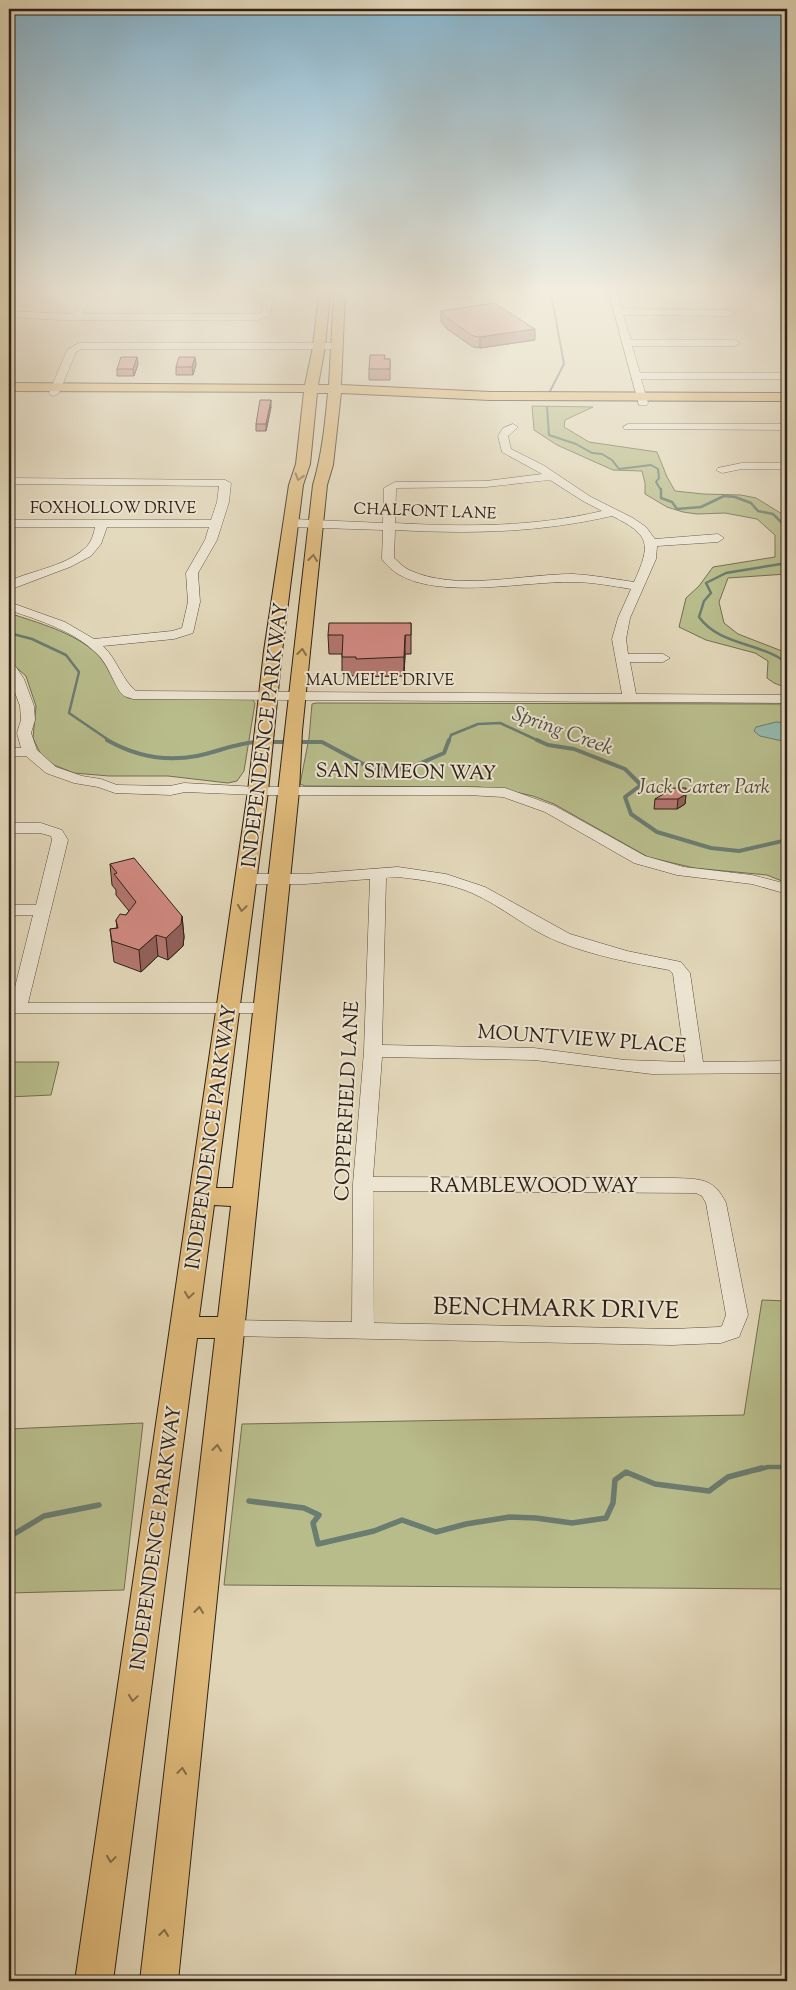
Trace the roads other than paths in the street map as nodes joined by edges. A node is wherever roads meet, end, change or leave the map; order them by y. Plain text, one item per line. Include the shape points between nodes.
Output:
1 (57, 386) edge
2 (312, 386) edge
3 (334, 386) edge
4 (638, 386) edge
5 (9, 387) edge
6 (211, 388) junction
7 (55, 390) junction
8 (118, 391) junction
9 (311, 391) junction
10 (334, 391) junction
11 (9, 393) edge
12 (166, 394) junction
13 (642, 400) junction
14 (786, 401) edge
15 (787, 426) edge
16 (513, 427) dead end
17 (628, 427) dead end
18 (306, 441) junction
19 (329, 442) junction
20 (787, 466) edge
21 (722, 470) dead end
22 (552, 476) junction
23 (9, 481) edge
24 (614, 512) junction
25 (292, 522) junction
26 (9, 523) edge
27 (317, 523) junction
28 (102, 524) junction
29 (216, 524) junction
30 (388, 526) junction
31 (718, 538) dead end
32 (651, 543) junction
33 (9, 586) edge
34 (638, 586) junction
35 (9, 606) edge
36 (89, 643) junction
37 (622, 658) junction
38 (663, 658) dead end
39 (9, 668) edge
40 (268, 697) junction
41 (296, 697) junction
42 (630, 698) junction
43 (787, 699) edge
44 (9, 752) edge
45 (30, 752) junction
46 (258, 791) junction
47 (289, 791) junction
48 (9, 828) edge
49 (378, 873) junction
50 (246, 879) junction
51 (279, 879) junction
52 (787, 889) edge
53 (9, 910) edge
54 (43, 910) junction
55 (13, 1008) edge
56 (265, 1008) junction
57 (228, 1009) junction
58 (373, 1051) junction
59 (787, 1067) edge
60 (695, 1068) junction
61 (363, 1184) junction
62 (706, 1188) joint
63 (202, 1196) junction
64 (244, 1197) junction
65 (184, 1327) junction
66 (230, 1328) junction
67 (363, 1331) junction
68 (94, 1981) edge
69 (159, 1981) edge

1 - 7 street
2 - 9 main road, INDEPENDENCE PARKWAY
3 - 10 main road, INDEPENDENCE PARKWAY
4 - 13 street
5 - 7 main road
6 - 8 main road
6 - 9 main road
6 - 12 main road
7 - 8 main road
7 - 11 main road
8 - 12 main road
9 - 10 main road
9 - 12 main road
9 - 18 main road, INDEPENDENCE PARKWAY
10 - 13 main road via 453,398
10 - 19 main road, INDEPENDENCE PARKWAY
13 - 14 main road
15 - 17 street
16 - 22 street via 503,436 506,450
18 - 19 main road
18 -> 25 main road, INDEPENDENCE PARKWAY
19 - 27 main road, INDEPENDENCE PARKWAY via 320,485
20 - 21 street via 742,466
22 - 24 street
22 - 30 street via 486,484 395,484 390,488
23 - 29 street via 224,483
24 - 30 street, CHALFONT LANE via 570,523 521,528 440,530
24 - 32 street via 642,529
25 - 27 street, CHALFONT LANE
25 - 40 main road, INDEPENDENCE PARKWAY
26 - 28 street, FOXHOLLOW DRIVE
27 - 30 street, CHALFONT LANE
41 -> 27 main road, INDEPENDENCE PARKWAY
28 - 29 street, FOXHOLLOW DRIVE
28 - 33 street via 93,548 83,555
29 - 36 street via 211,540 192,573 194,602 188,630 174,635
30 - 34 street via 388,559 398,571 410,576 465,584 573,578
31 - 32 street
32 - 34 street via 650,559
34 - 37 street via 621,627
35 - 36 street, MAUMELLE DRIVE via 63,626
36 - 40 street, MAUMELLE DRIVE via 105,654 126,691 133,696
37 - 38 street
37 - 42 street
39 - 45 street via 27,706 24,734
40 - 41 street, MAUMELLE DRIVE
40 - 46 main road, INDEPENDENCE PARKWAY
41 - 42 street, MAUMELLE DRIVE
41 - 47 main road, INDEPENDENCE PARKWAY
42 - 43 street, MAUMELLE DRIVE
44 - 45 street
45 - 46 street, SAN SIMEON WAY via 52,770 115,789 171,791 184,787
46 - 47 street, SAN SIMEON WAY
46 - 50 main road, INDEPENDENCE PARKWAY
47 - 51 main road, INDEPENDENCE PARKWAY
47 - 52 street, SAN SIMEON WAY via 505,793 550,809 645,862 694,874 751,878
48 - 54 street via 41,828 58,833 60,840
49 - 51 street
49 - 58 street, COPPERFIELD LANE
49 - 60 street via 426,875 463,884 564,938 624,956 675,966 681,973
50 - 51 street
50 -> 57 main road, INDEPENDENCE PARKWAY
51 - 56 main road, INDEPENDENCE PARKWAY
53 - 54 street
54 - 55 street
55 - 57 street
56 - 57 street
56 - 64 main road, INDEPENDENCE PARKWAY
57 - 63 main road, INDEPENDENCE PARKWAY
58 - 60 street, MOUNTVIEW PLACE via 534,1054 624,1066
58 - 61 street, COPPERFIELD LANE
59 - 60 street, MOUNTVIEW PLACE
61 - 62 street, RAMBLEWOOD WAY via 665,1185
61 - 67 street, COPPERFIELD LANE
62 - 67 street, BENCHMARK DRIVE via 716,1204 737,1315 731,1331 721,1335 672,1337
63 - 64 main road
63 -> 65 main road, INDEPENDENCE PARKWAY
64 - 66 main road, INDEPENDENCE PARKWAY
65 - 66 main road
65 -> 68 main road, INDEPENDENCE PARKWAY
66 - 67 street, BENCHMARK DRIVE
69 -> 66 main road, INDEPENDENCE PARKWAY

